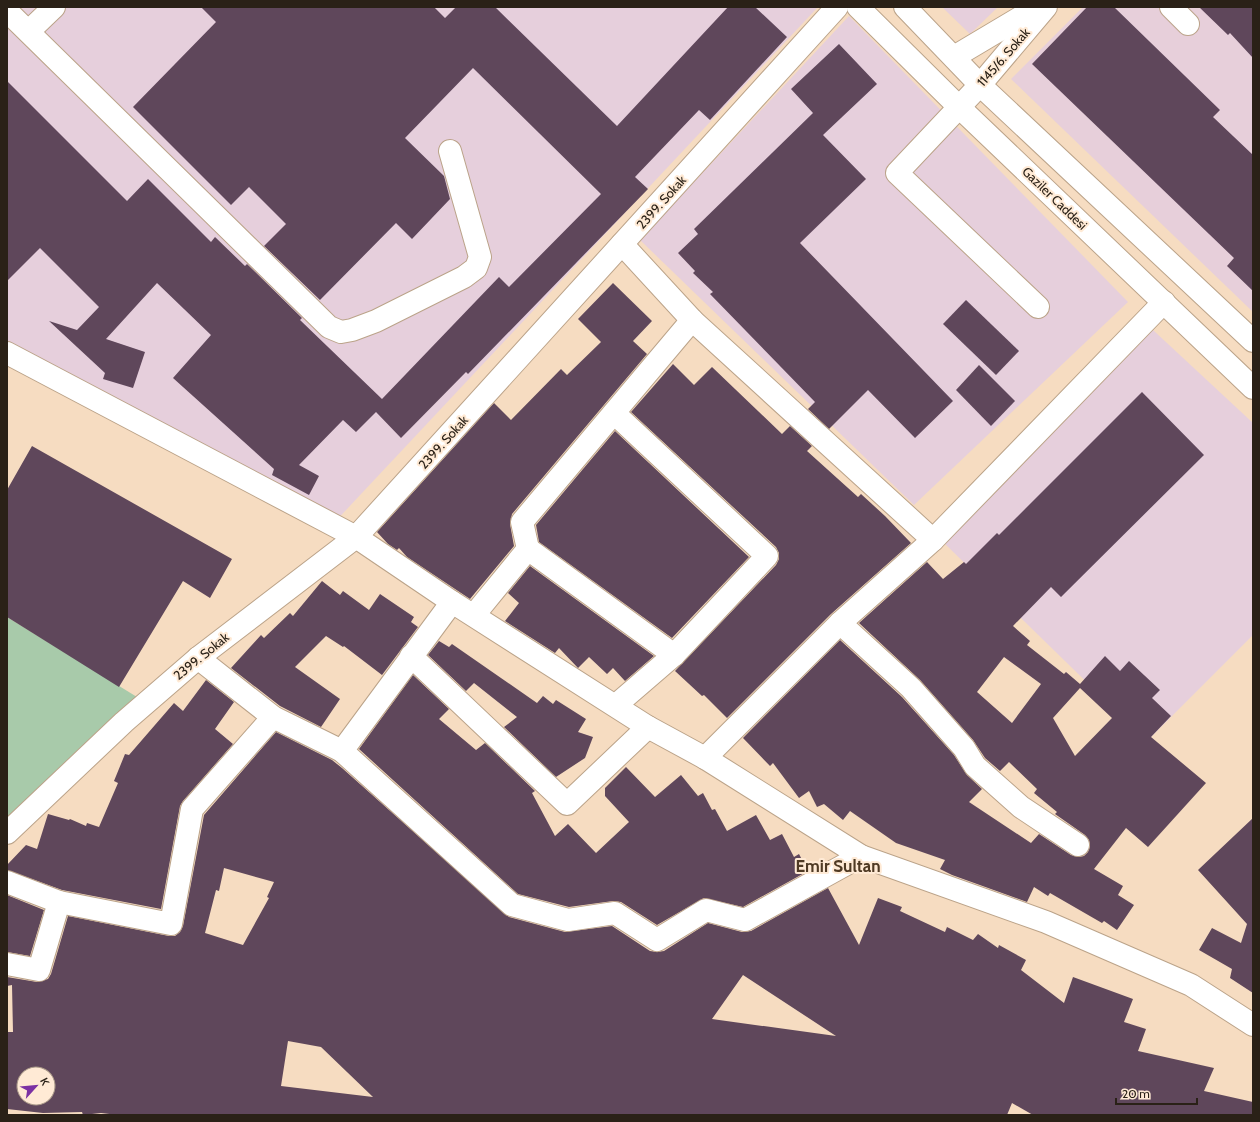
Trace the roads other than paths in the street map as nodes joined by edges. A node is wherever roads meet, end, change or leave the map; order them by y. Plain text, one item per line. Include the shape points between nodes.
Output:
1 (54, 7) edge
2 (837, 7) edge
3 (858, 7) edge
4 (905, 7) edge
5 (1038, 7) edge
6 (1046, 7) edge
7 (1171, 7) edge
8 (7, 11) edge
9 (1188, 24) dead end
10 (29, 31) junction
11 (954, 57) junction
12 (980, 85) junction
13 (959, 107) junction
14 (450, 151) dead end
15 (622, 244) junction
16 (1164, 302) junction
17 (1038, 307) dead end
18 (692, 320) junction
19 (1253, 341) edge
20 (7, 353) edge
21 (1253, 388) edge
22 (614, 413) junction
23 (356, 537) junction
24 (933, 540) junction
25 (528, 549) junction
26 (452, 602) junction
27 (474, 615) junction
28 (840, 623) junction
29 (674, 655) junction
30 (411, 656) junction
31 (198, 658) junction
32 (616, 705) junction
33 (273, 717) junction
34 (648, 727) junction
35 (342, 751) junction
36 (705, 758) junction
37 (7, 833) edge
38 (1078, 845) dead end
39 (861, 856) junction
40 (7, 882) edge
41 (59, 902) junction
42 (7, 964) edge
43 (1253, 1025) edge

1 - 10 street
2 - 15 street, 2399. Sokak
3 - 13 street, Gaziler Caddesi
4 - 11 street
5 - 11 street, 1145/6. Sokak
6 - 12 street, 1145/6. Sokak
7 - 9 street
8 - 10 street
10 - 14 street via 329,327 341,332 376,321 464,277 476,268 480,257
11 - 12 street
12 - 13 street, 1145/6. Sokak
12 - 19 street
13 - 16 street, Gaziler Caddesi
13 - 17 street, 1145/6. Sokak via 897,173
15 - 18 street
15 - 23 street, 2399. Sokak
16 - 21 street, Gaziler Caddesi
16 - 24 street
18 - 22 street
18 - 24 street
20 - 23 street
22 - 25 street via 522,522
22 - 29 street via 767,556
23 - 26 street
23 - 31 street, 2399. Sokak
24 - 28 street
25 - 27 street
25 - 29 street
26 - 27 street
26 - 30 street
27 - 32 street
28 - 36 street
28 - 38 street via 911,688 964,748 975,766 1021,807
29 - 32 street
30 - 34 street via 567,804
30 - 35 street
31 - 33 street
31 - 37 street, 2399. Sokak via 124,722
32 - 34 street
33 - 35 street
33 - 41 street via 192,809 171,924
34 - 36 street
35 - 39 street via 512,905 568,920 615,913 657,940 706,910 745,920
36 - 39 street
39 - 43 street via 1046,922 1191,985
40 - 41 street
41 - 42 street via 39,970

